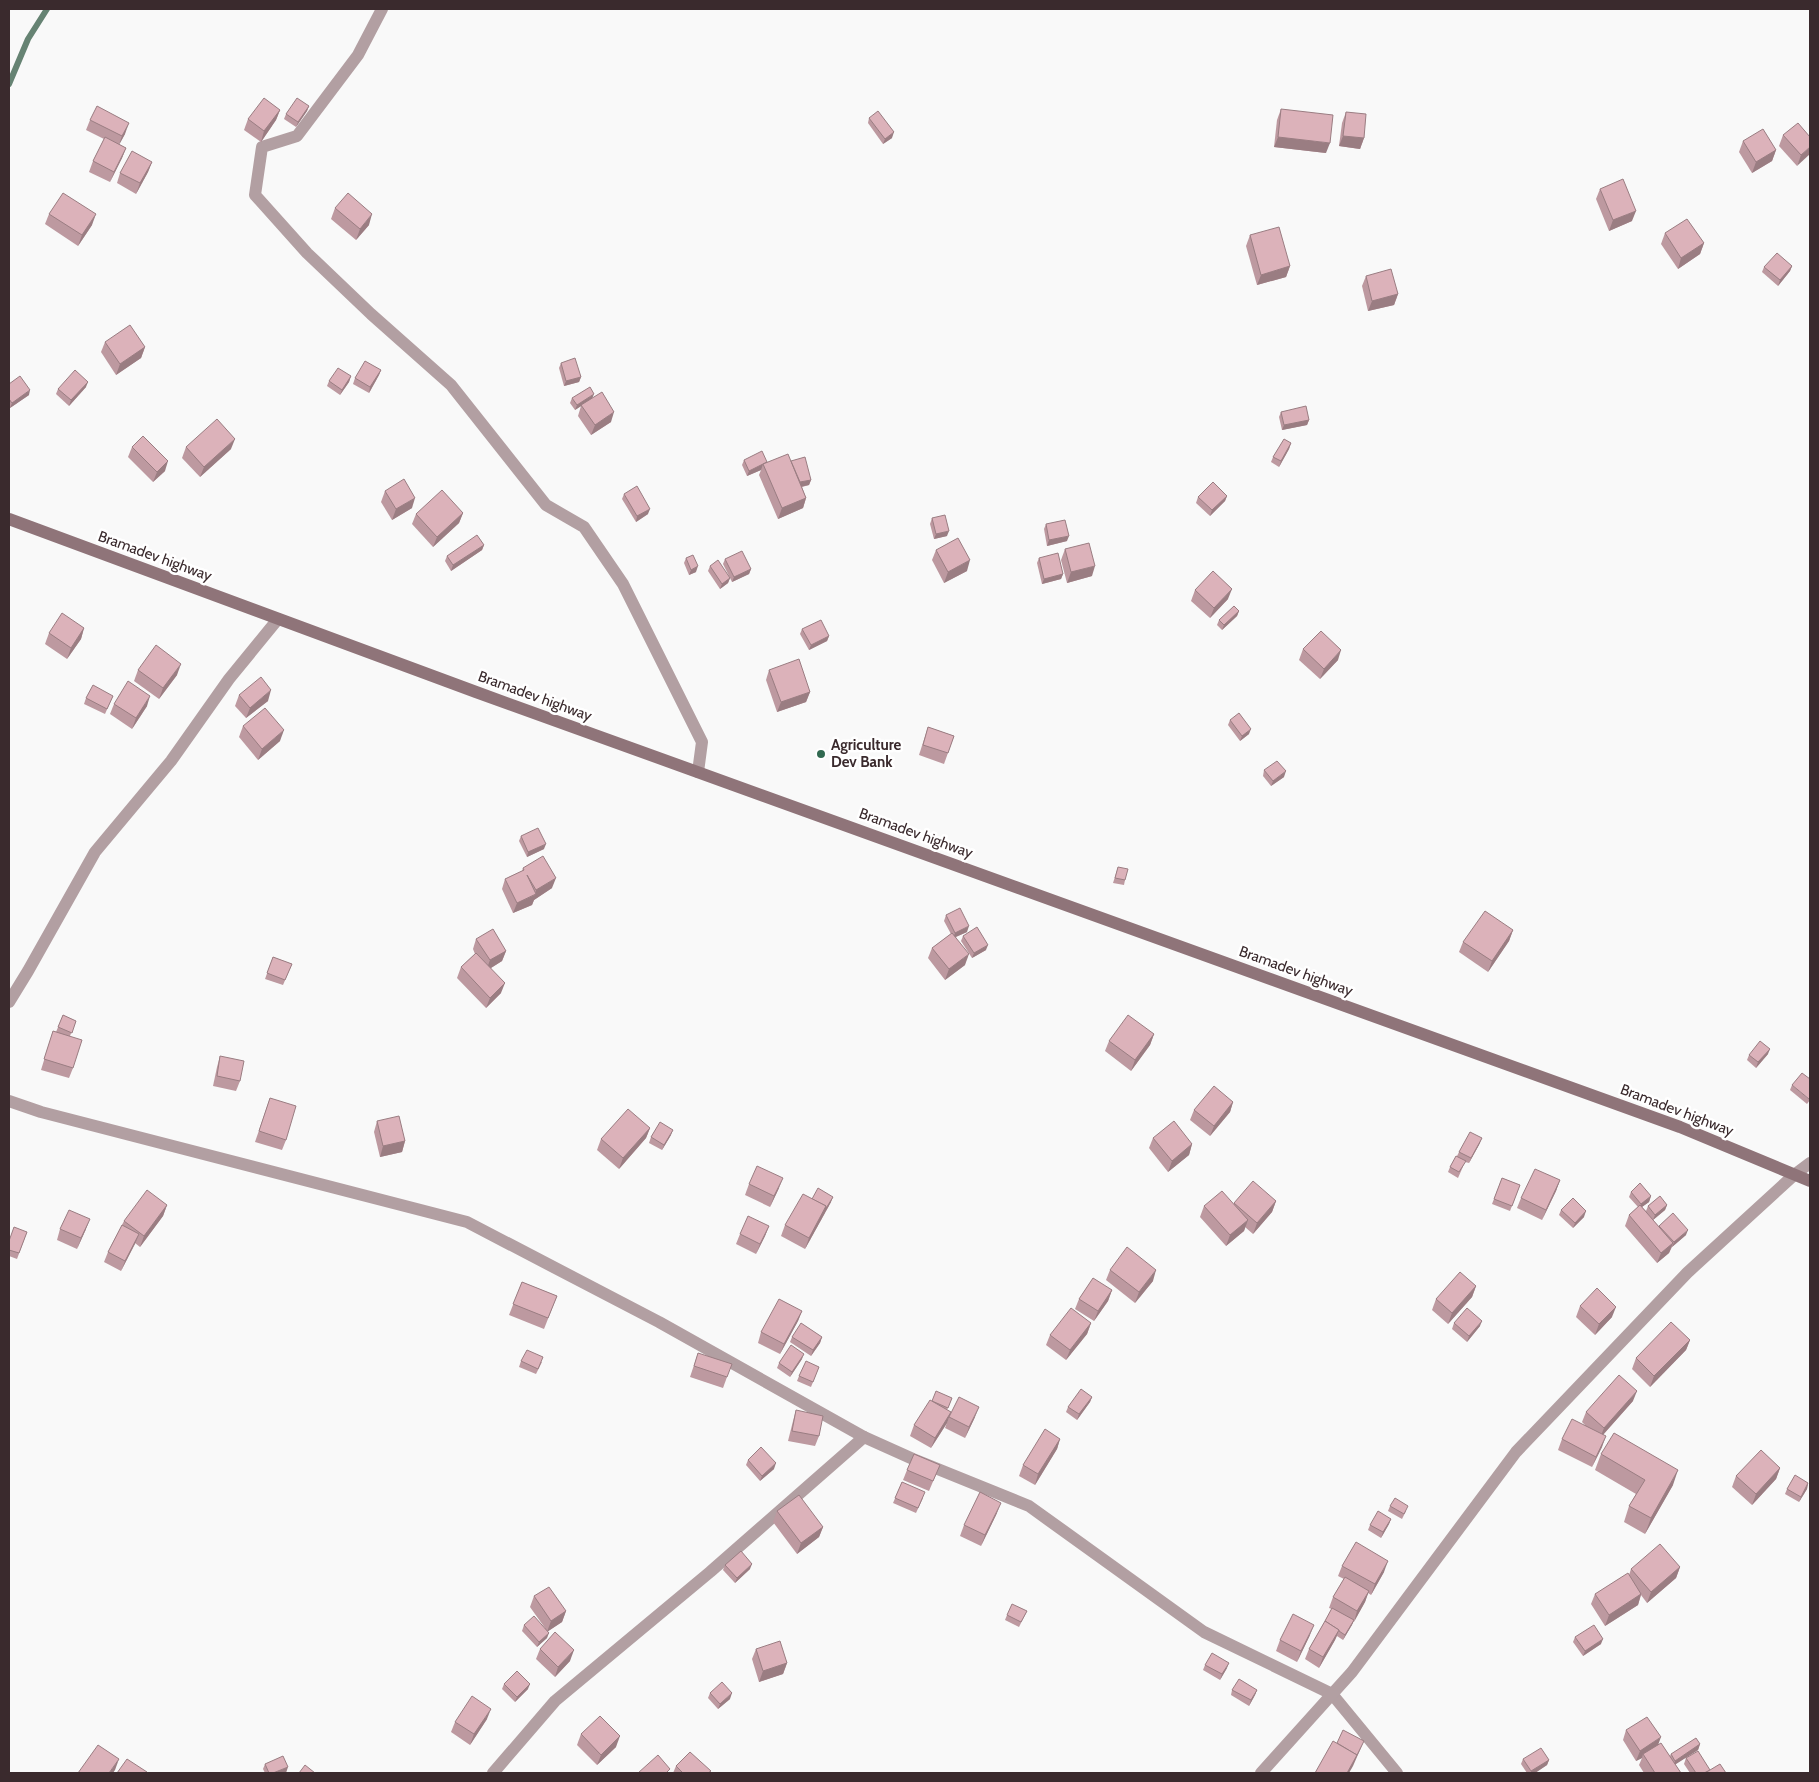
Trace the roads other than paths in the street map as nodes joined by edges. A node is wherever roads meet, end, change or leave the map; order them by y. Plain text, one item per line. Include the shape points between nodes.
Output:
1 (382, 9) edge
2 (9, 520) edge
3 (278, 619) junction
4 (698, 772) junction
5 (9, 1002) edge
6 (9, 1101) edge
7 (1810, 1163) edge
8 (1794, 1175) junction
9 (1810, 1181) edge
10 (864, 1437) junction
11 (1332, 1694) junction
12 (493, 1773) edge
13 (1261, 1773) edge
14 (1397, 1773) edge

1 - 4 street via 358,55 297,136 262,147 255,195 307,253 451,385 546,505 584,527 623,584 702,742
2 - 3 street, Bramadev highway
3 - 4 street, Bramadev highway
3 - 5 street via 229,679 171,760 94,852
4 - 8 street, Bramadev highway via 1680,1127
6 - 10 street via 467,1222 659,1322
7 - 8 street
8 - 9 street, Bramadev highway
8 - 11 street via 1687,1273 1516,1452 1352,1672
10 - 11 street via 1029,1506 1204,1632
10 - 12 street via 710,1572 555,1701
11 - 13 street
11 - 14 street

